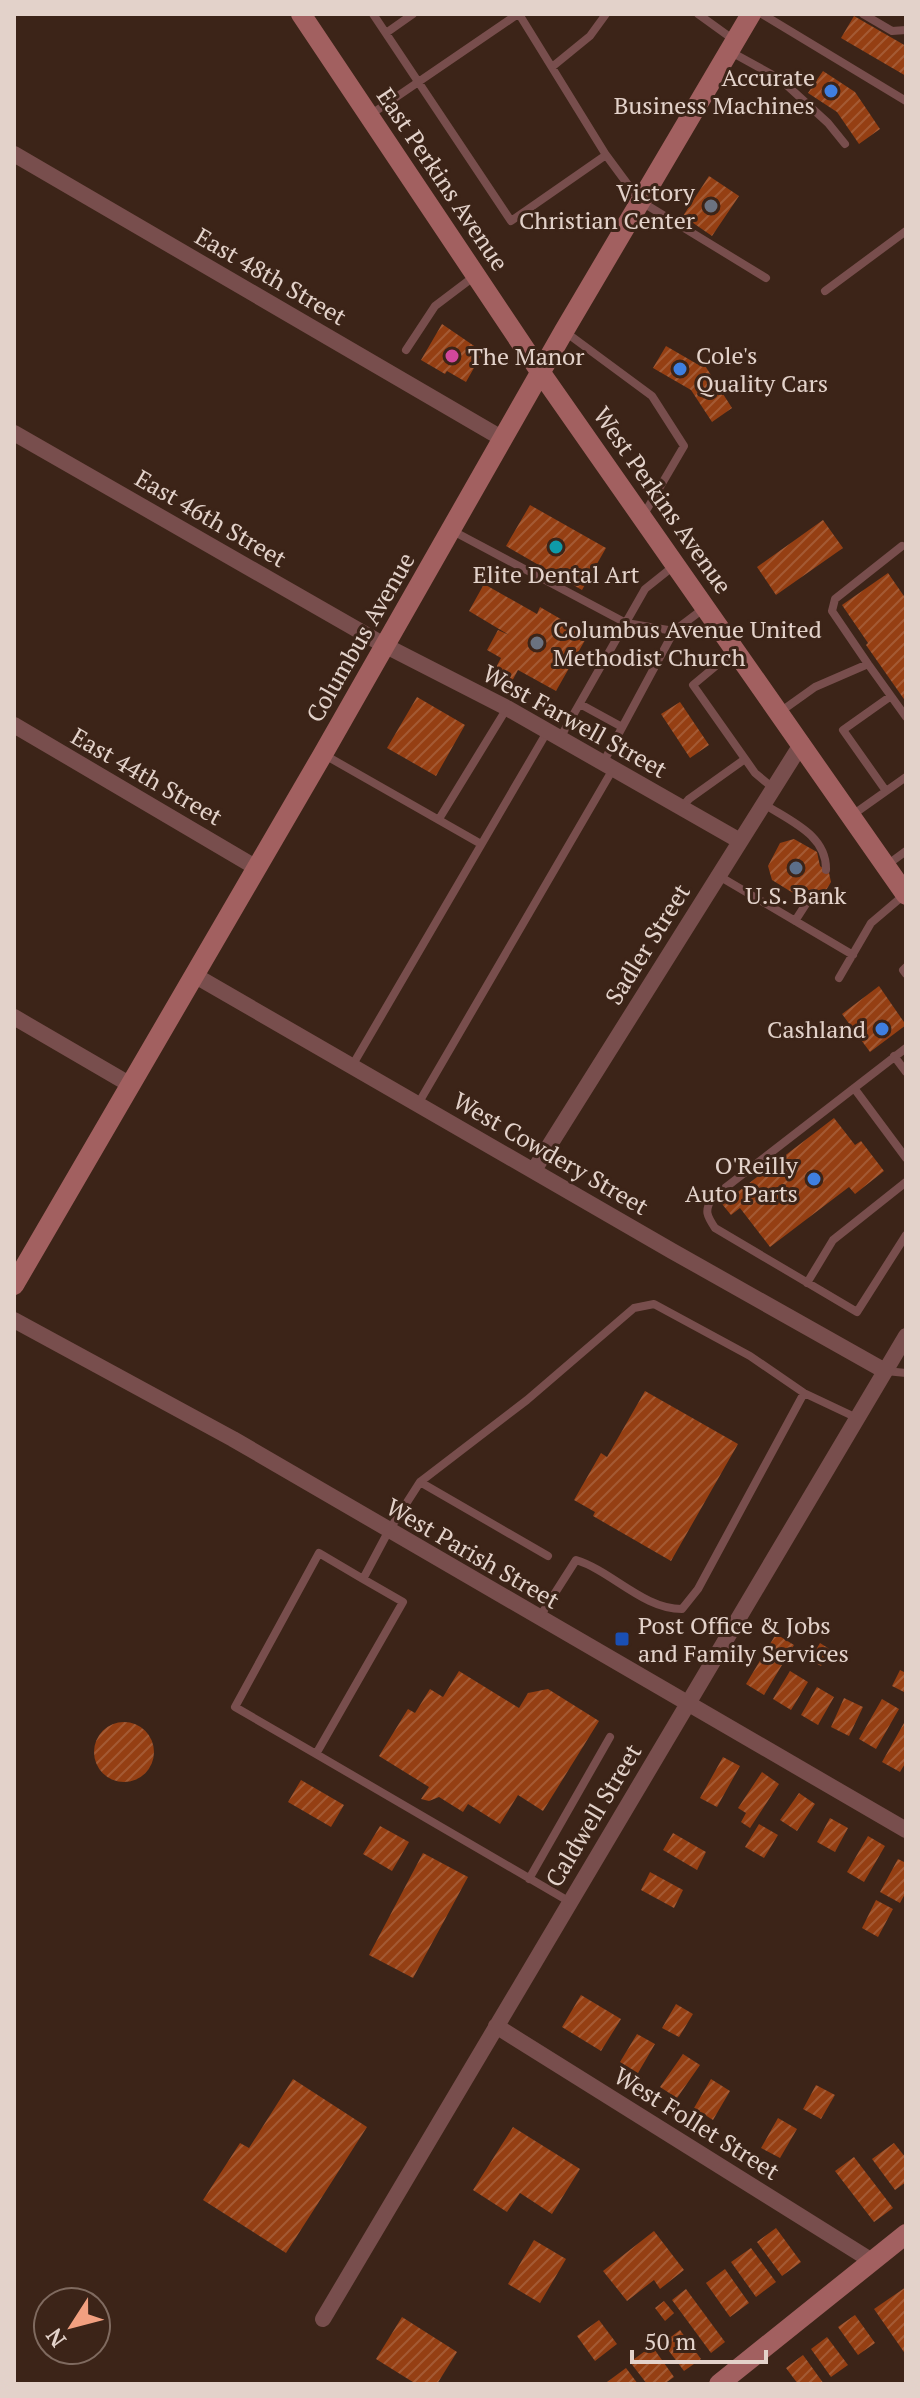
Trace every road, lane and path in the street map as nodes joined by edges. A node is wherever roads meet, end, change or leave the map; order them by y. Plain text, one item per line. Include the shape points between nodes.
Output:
1 (301, 14) edge
2 (373, 14) edge
3 (413, 14) edge
4 (518, 14) edge
5 (606, 14) edge
6 (698, 14) edge
7 (751, 14) edge
8 (762, 14) edge
9 (863, 14) edge
10 (906, 30) edge
11 (386, 33) junction
12 (732, 46) junction
13 (552, 67) junction
14 (419, 82) junction
15 (906, 101) edge
16 (369, 115) junction
17 (845, 144) dead end
18 (14, 154) edge
19 (606, 155) junction
20 (640, 201) junction
21 (906, 231) edge
22 (476, 275) junction
23 (766, 278) dead end
24 (825, 291) dead end
25 (564, 331) junction
26 (406, 350) dead end
27 (541, 373) junction
28 (14, 433) edge
29 (503, 439) junction
30 (643, 516) junction
31 (450, 529) junction
32 (902, 546) dead end
33 (677, 564) junction
34 (706, 606) junction
35 (626, 623) junction
36 (674, 631) junction
37 (384, 645) junction
38 (736, 649) junction
39 (868, 664) junction
40 (891, 696) junction
41 (580, 704) junction
42 (507, 708) junction
43 (780, 712) junction
44 (906, 717) edge
45 (14, 725) edge
46 (622, 727) junction
47 (553, 736) junction
48 (802, 743) junction
49 (323, 754) junction
50 (745, 759) junction
51 (608, 766) junction
52 (906, 777) edge
53 (773, 789) junction
54 (886, 791) junction
55 (764, 804) junction
56 (681, 808) junction
57 (851, 816) junction
58 (439, 819) junction
59 (740, 841) junction
60 (481, 844) junction
61 (906, 851) edge
62 (886, 866) junction
63 (257, 868) junction
64 (826, 870) dead end
65 (719, 875) junction
66 (813, 893) dead end
67 (906, 894) edge
68 (795, 921) junction
69 (853, 955) junction
70 (906, 967) edge
71 (906, 974) edge
72 (194, 975) junction
73 (839, 978) dead end
74 (14, 1017) edge
75 (906, 1048) edge
76 (894, 1056) junction
77 (352, 1066) junction
78 (906, 1072) edge
79 (129, 1084) junction
80 (854, 1088) junction
81 (418, 1104) junction
82 (906, 1158) edge
83 (534, 1170) junction
84 (906, 1182) edge
85 (906, 1235) edge
86 (807, 1283) junction
87 (14, 1285) edge
88 (14, 1320) edge
89 (906, 1336) edge
90 (885, 1371) junction
91 (906, 1373) edge
92 (804, 1393) junction
93 (857, 1418) junction
94 (420, 1482) junction
95 (388, 1532) junction
96 (548, 1556) dead end
97 (363, 1579) junction
98 (538, 1618) junction
99 (687, 1704) junction
100 (610, 1737) dead end
101 (316, 1754) junction
102 (906, 1830) edge
103 (529, 1879) junction
104 (570, 1902) junction
105 (496, 2026) junction
106 (906, 2234) edge
107 (872, 2261) junction
108 (323, 2319) dead end
109 (719, 2384) edge

1 - 16 main road, East Perkins Avenue
2 - 11 lane
3 - 11 lane
4 - 13 lane
4 - 14 lane
5 - 13 lane via 590,36
6 - 12 lane
7 - 12 main road, Columbus Avenue
8 - 15 lane
9 - 10 lane via 892,31
11 - 14 lane
12 - 17 lane via 780,79
12 - 20 main road, Columbus Avenue
13 - 19 lane
14 - 16 lane
14 - 19 lane via 511,221
16 - 22 main road, East Perkins Avenue
18 - 29 street, East 48th Street
19 - 20 lane
20 - 23 lane
20 - 25 main road, Columbus Avenue
21 - 24 lane
22 - 26 lane via 435,306
22 - 27 main road, East Perkins Avenue
25 - 27 main road, Columbus Avenue
25 - 30 lane via 652,396 684,446
27 - 29 main road, Columbus Avenue
27 - 30 main road, West Perkins Avenue
28 - 37 street, East 46th Street
29 - 31 main road, Columbus Avenue
30 - 33 main road, West Perkins Avenue
31 - 35 lane
31 - 37 main road, Columbus Avenue
32 - 39 lane via 835,599 832,611
33 - 34 main road, West Perkins Avenue
33 - 35 lane via 645,589
34 - 36 lane
34 - 38 main road, West Perkins Avenue
35 - 36 lane
35 - 41 lane
36 - 46 lane
37 - 42 street, West Farwell Street
37 - 49 main road, Columbus Avenue
38 - 43 main road, West Perkins Avenue
38 - 50 lane via 693,685
39 - 40 lane
39 - 43 lane via 815,687
40 - 44 lane
40 - 54 lane via 843,730
41 - 46 lane
41 - 47 lane
42 - 47 street, West Farwell Street
42 - 58 lane
43 - 48 main road, West Perkins Avenue
45 - 63 street, East 44th Street
46 - 51 lane
47 - 51 street, West Farwell Street
47 - 60 lane
48 - 53 street, Sadler Street
48 - 57 main road, West Perkins Avenue
49 - 58 lane
49 - 63 main road, Columbus Avenue
50 - 53 lane
50 - 56 lane
51 - 56 street, West Farwell Street
51 - 81 lane
52 - 54 lane
53 - 55 street, Sadler Street
54 - 57 lane
55 - 59 street, Sadler Street
55 - 64 lane via 818,842 827,854
56 - 59 street, West Farwell Street
57 - 62 main road, West Perkins Avenue
58 - 60 lane
59 - 65 street, Sadler Street
60 - 77 lane
61 - 62 lane
62 - 67 main road, West Perkins Avenue
63 - 72 main road, Columbus Avenue
65 - 68 lane
65 - 83 street, Sadler Street
66 - 68 lane
67 - 69 lane via 871,923
68 - 69 lane
69 - 73 lane
70 - 71 lane
72 - 77 street, West Cowdery Street
72 - 79 main road, Columbus Avenue
74 - 79 street
75 - 76 lane
76 - 78 lane
76 - 80 lane
77 - 81 street, West Cowdery Street
79 - 87 main road, Columbus Avenue
80 - 82 lane
80 - 86 lane via 707,1207 715,1228
81 - 83 street, West Cowdery Street
83 - 90 street, West Cowdery Street
84 - 86 lane via 833,1240
85 - 86 lane via 857,1312
88 - 95 street, West Parish Street via 233,1439
89 - 90 street, Caldwell Street
90 - 91 lane
90 - 93 street, Caldwell Street
92 - 93 lane
92 - 94 lane via 750,1356 654,1304 634,1308
92 - 98 lane via 698,1589 682,1609 669,1609 576,1560
93 - 99 street, Caldwell Street
94 - 95 lane
94 - 96 lane
95 - 97 lane
95 - 98 street, West Parish Street
97 - 101 lane via 403,1602
97 - 101 lane via 319,1553 235,1707
98 - 99 street, West Parish Street
99 - 102 street, West Parish Street
99 - 104 street, Caldwell Street
100 - 103 lane
101 - 103 lane
103 - 104 lane
104 - 105 street, Caldwell Street
105 - 107 street, West Follet Street
105 - 108 street, Caldwell Street
106 - 107 main road
107 - 109 main road

